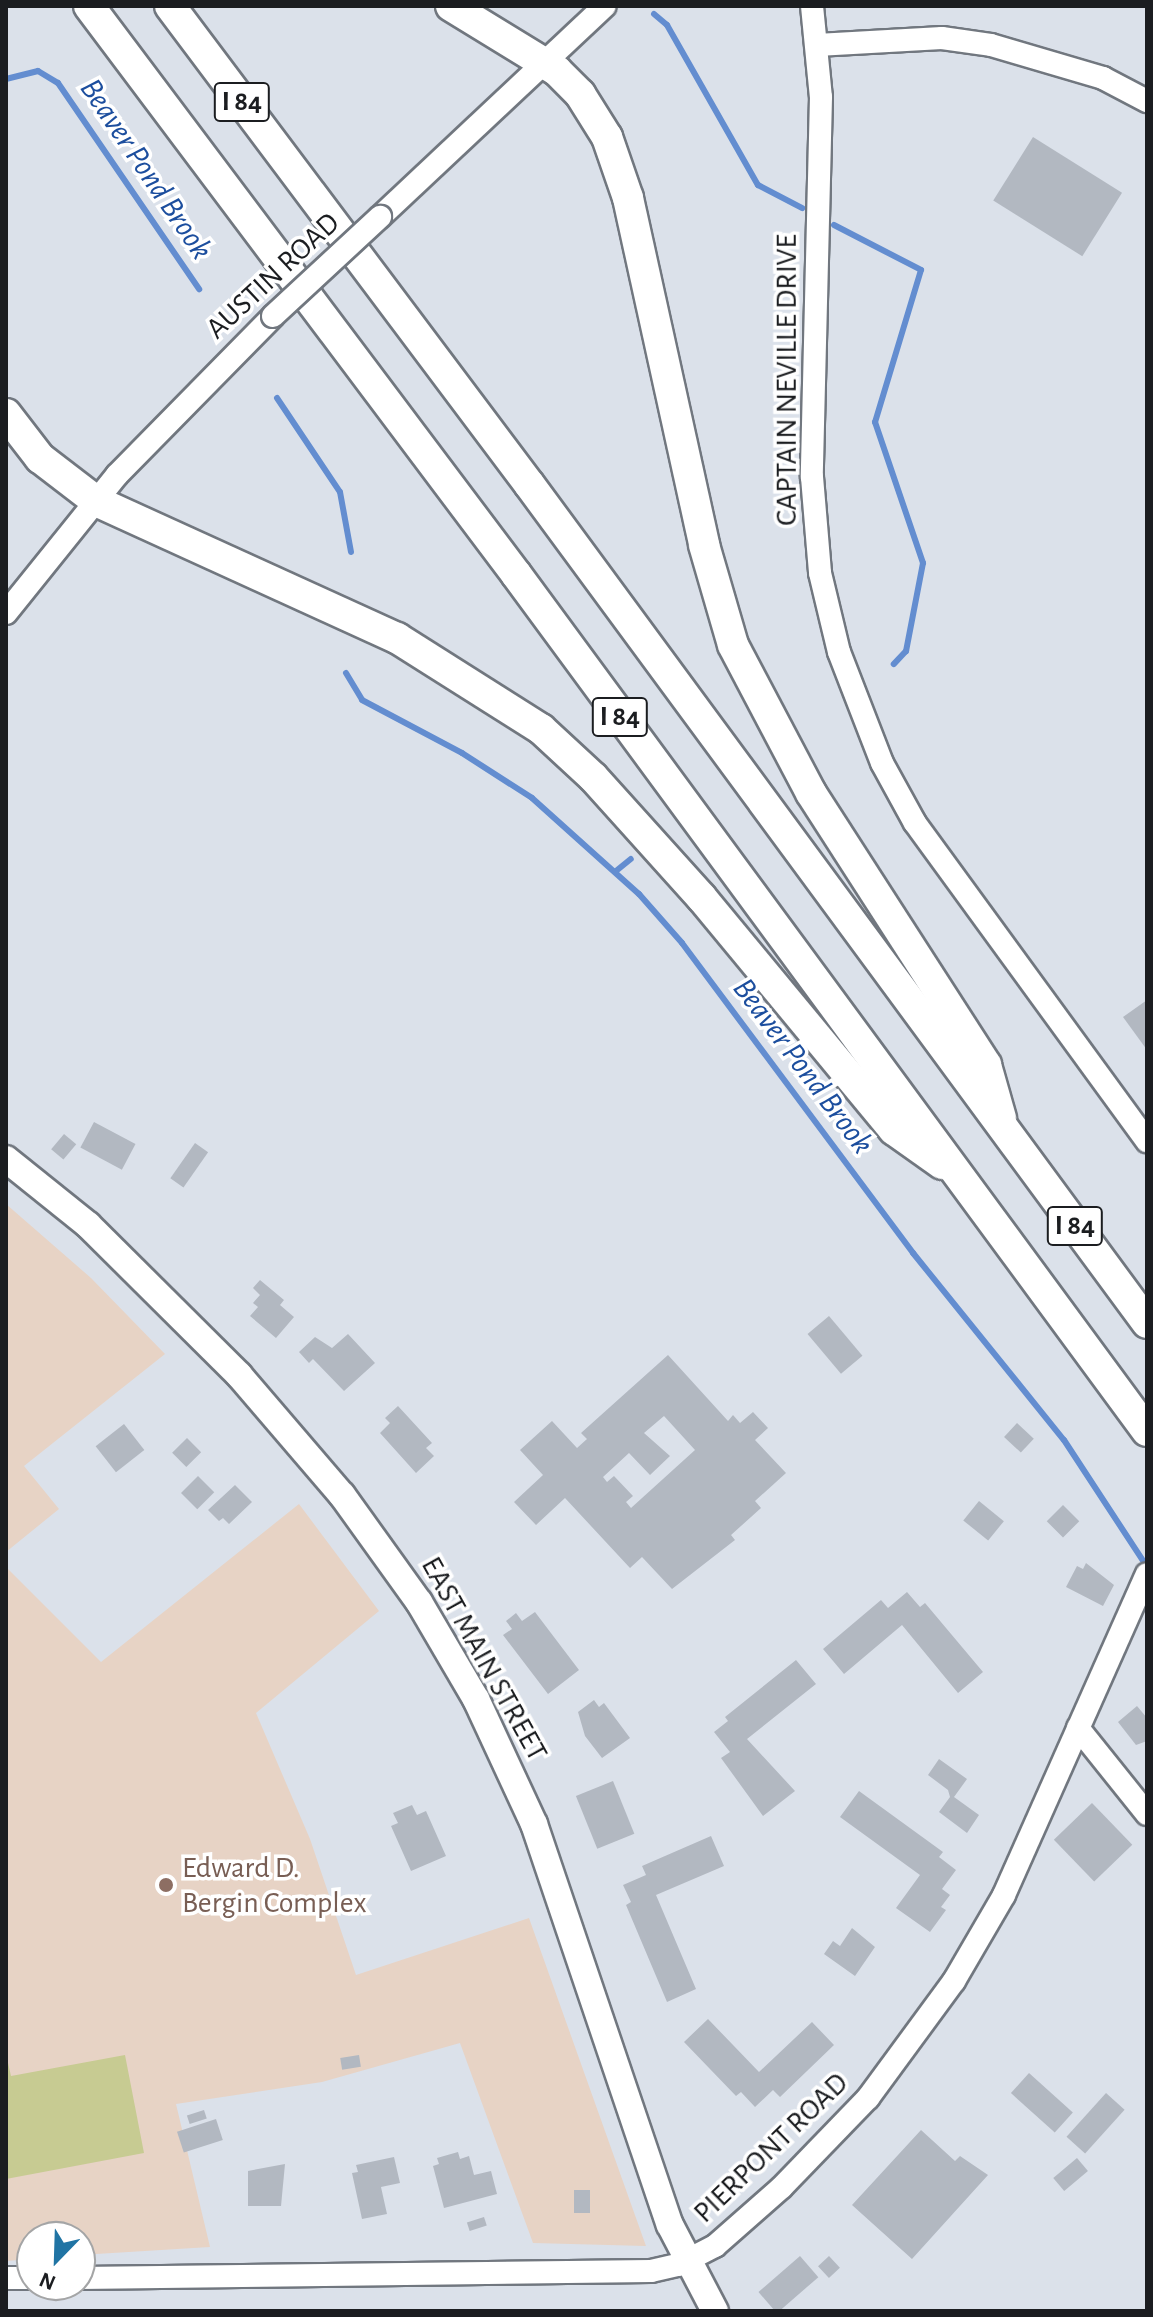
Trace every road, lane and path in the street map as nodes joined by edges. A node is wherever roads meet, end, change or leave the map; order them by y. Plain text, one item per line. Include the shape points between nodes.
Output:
1 (89, 6) edge
2 (170, 6) edge
3 (451, 6) edge
4 (605, 6) edge
5 (812, 6) edge
6 (817, 45) junction
7 (547, 63) junction
8 (1147, 101) edge
9 (6, 414) edge
10 (96, 501) junction
11 (6, 613) edge
12 (1003, 1129) junction
13 (1147, 1141) edge
14 (6, 1159) edge
15 (955, 1171) junction
16 (1147, 1323) edge
17 (1147, 1431) edge
18 (1145, 1579) edge
19 (1078, 1728) junction
20 (1147, 1814) edge
21 (687, 2262) junction
22 (96, 2278) edge
23 (715, 2311) edge

1 - 15 highway, I 84
2 - 12 highway, I 84
3 - 7 highway
4 - 7 street, AUSTIN ROAD
5 - 6 street, CAPTAIN NEVILLE DRIVE
6 - 8 street via 942,38 991,45 1103,78
6 - 13 street, CAPTAIN NEVILLE DRIVE via 821,97 812,477 820,573 839,652 882,763 915,823
7 - 10 street, AUSTIN ROAD, bridge via 189,396
7 - 12 highway via 590,107 621,170 704,545 733,645 818,805 986,1065
9 - 10 highway via 40,458
10 - 11 street, AUSTIN ROAD
10 - 15 highway via 397,638 541,729 593,777 702,898 894,1130
12 - 16 highway, I 84
14 - 21 main road, EAST MAIN STREET via 109,1244 239,1375 342,1495 419,1602 476,1699 534,1824
15 - 17 highway, I 84
18 - 19 street, PIERPONT ROAD
19 - 20 street
19 - 21 street, PIERPONT ROAD via 1004,1895 933,2013 878,2086 813,2156 731,2234
21 - 22 street, PIERPONT ROAD via 651,2271
21 - 23 main road, EAST MAIN STREET

